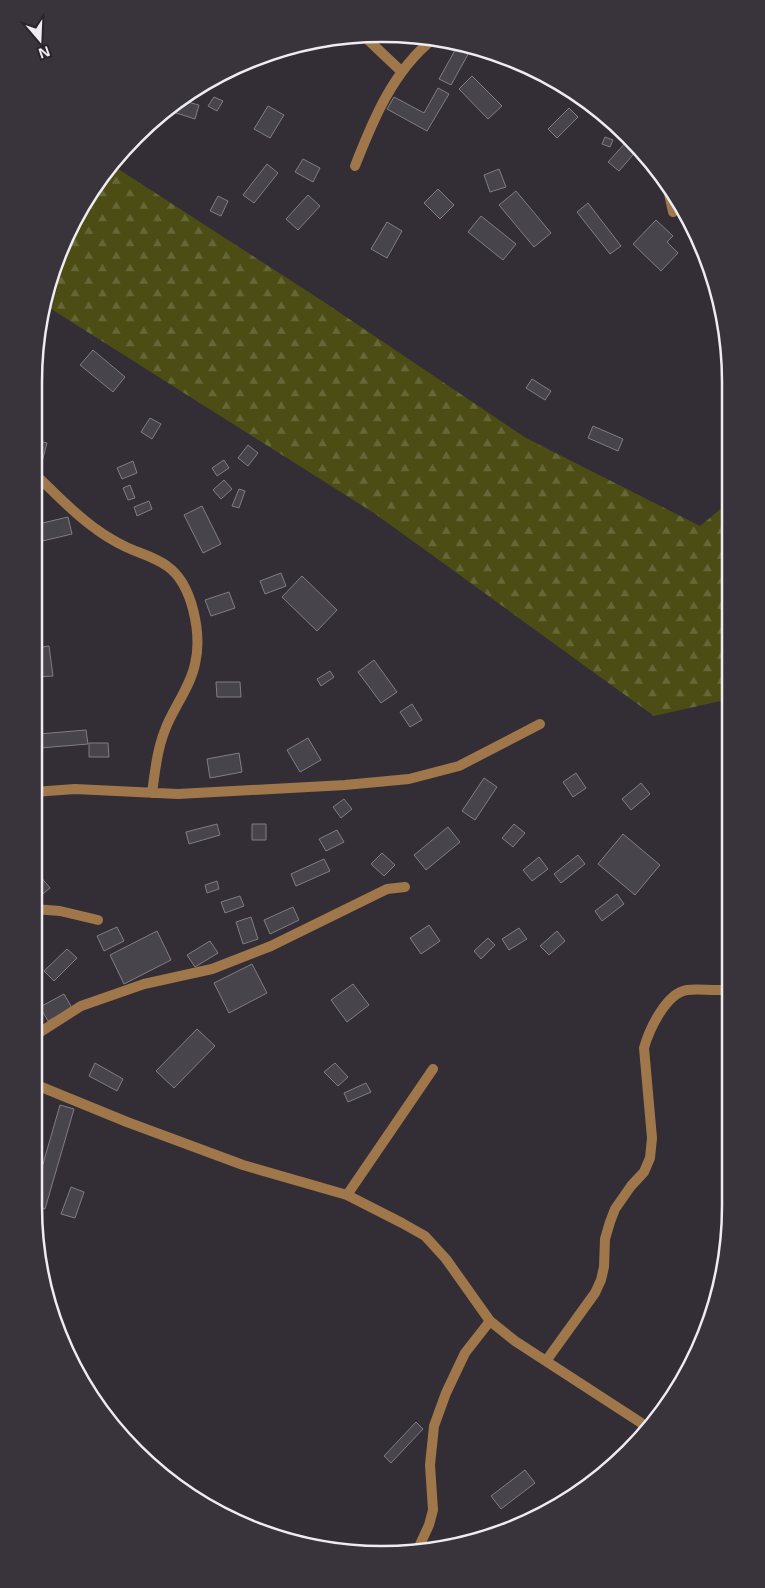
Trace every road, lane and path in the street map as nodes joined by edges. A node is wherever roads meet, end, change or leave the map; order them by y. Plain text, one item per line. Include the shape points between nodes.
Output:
1 (371, 43) edge
2 (426, 45) edge
3 (402, 72) junction
4 (355, 166) dead end
5 (672, 204) edge
6 (673, 212) dead end
7 (42, 481) edge
8 (540, 724) dead end
9 (42, 791) edge
10 (152, 793) junction
11 (404, 886) dead end
12 (42, 910) edge
13 (98, 920) dead end
14 (722, 989) edge
15 (42, 1031) edge
16 (433, 1068) dead end
17 (42, 1087) edge
18 (347, 1195) junction
19 (490, 1320) junction
20 (546, 1361) junction
21 (643, 1424) edge
22 (421, 1544) edge

1 - 3 street
2 - 3 street
3 - 4 street via 374,118
5 - 6 street
7 - 10 street via 96,529 123,546 168,566 184,583 194,613 195,665 165,730
8 - 10 street via 459,766 409,779 272,790
9 - 10 street via 75,789
11 - 15 street via 387,889 272,946 212,969 144,984 81,1006
12 - 13 street
14 - 20 street via 678,993 665,1006 648,1035 644,1048 652,1138 650,1158 644,1172 615,1209 605,1239 601,1280 595,1293
16 - 18 street
17 - 18 street via 243,1165
18 - 19 street via 425,1236
19 - 20 street via 514,1341
19 - 22 street via 465,1353 434,1426 430,1465 433,1510
20 - 21 street

